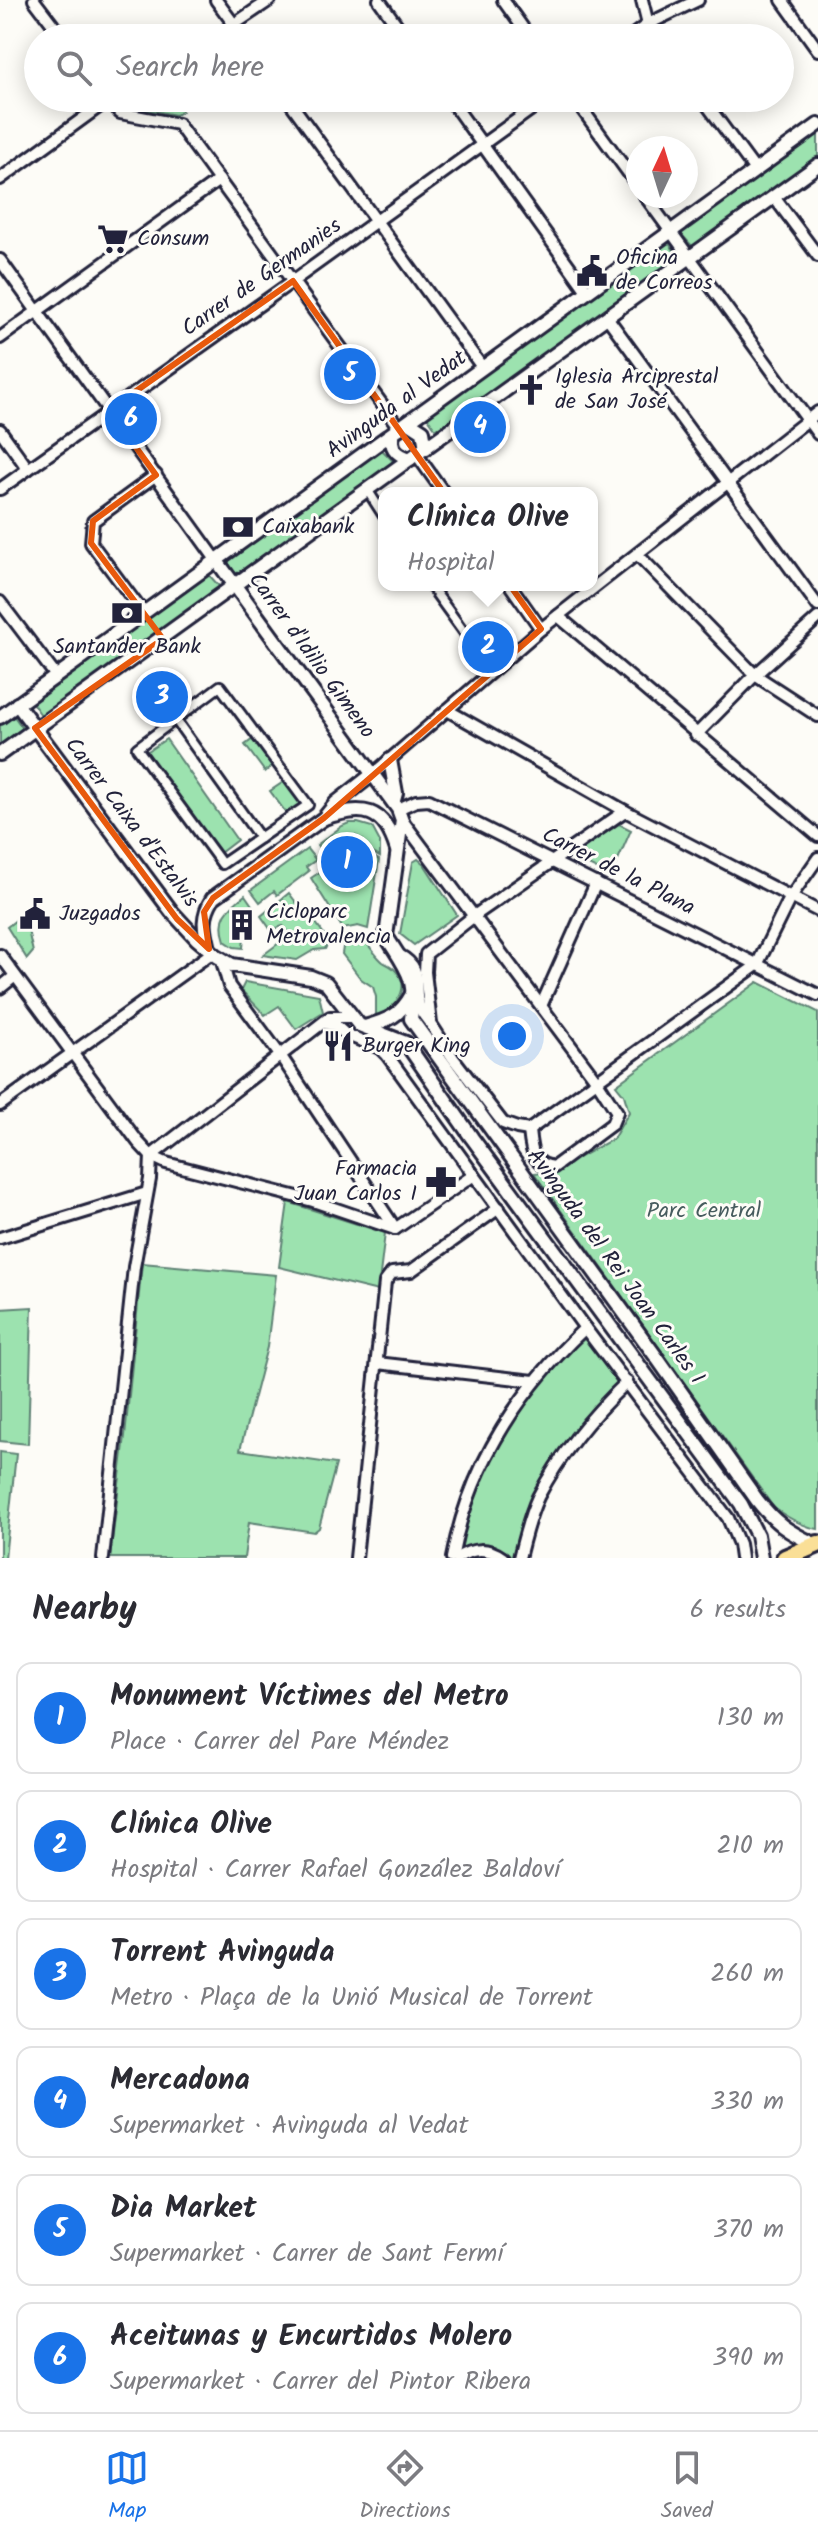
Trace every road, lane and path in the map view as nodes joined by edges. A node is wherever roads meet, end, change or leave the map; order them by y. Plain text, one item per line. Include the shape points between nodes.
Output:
1 (34, 0) edge
2 (216, 0) edge
3 (270, 0) edge
4 (379, 0) edge
5 (503, 0) edge
6 (642, 0) edge
7 (698, 0) edge
8 (782, 0) edge
9 (52, 24) edge
10 (234, 24) joint
11 (396, 24) edge
12 (520, 24) edge
13 (648, 24) joint
14 (818, 50) edge
15 (90, 112) edge
16 (119, 112) edge
17 (297, 112) edge
18 (459, 112) edge
19 (528, 112) edge
20 (584, 112) edge
21 (712, 112) edge
22 (818, 125) edge
23 (483, 145) junction
24 (818, 165) edge
25 (626, 170) edge
26 (755, 170) junction
27 (0, 179) edge
28 (219, 180) junction
29 (774, 197) junction
30 (654, 208) edge
31 (377, 221) junction
32 (671, 231) junction
33 (818, 256) edge
34 (689, 257) junction
35 (0, 260) edge
36 (293, 281) junction
37 (587, 291) junction
38 (36, 310) junction
39 (607, 317) junction
40 (0, 338) edge
41 (482, 367) junction
42 (109, 410) junction
43 (818, 412) edge
44 (807, 420) junction
45 (400, 428) junction
46 (0, 430) edge
47 (818, 434) edge
48 (417, 454) junction
49 (28, 469) junction
50 (156, 475) junction
51 (729, 483) junction
52 (440, 487) edge
53 (0, 489) edge
54 (368, 491) junction
55 (378, 507) edge
56 (638, 555) junction
57 (217, 561) junction
58 (235, 585) junction
59 (598, 586) edge
60 (434, 591) edge
61 (514, 591) edge
62 (591, 591) edge
63 (0, 602) edge
64 (818, 606) edge
65 (144, 614) junction
66 (558, 616) junction
67 (818, 618) edge
68 (541, 629) junction
69 (492, 671) junction
70 (755, 675) junction
71 (56, 676) junction
72 (17, 704) junction
73 (447, 710) junction
74 (818, 716) edge
75 (0, 717) edge
76 (175, 719) junction
77 (35, 728) junction
78 (696, 735) junction
79 (0, 754) edge
80 (390, 760) junction
81 (373, 774) junction
82 (398, 810) junction
83 (625, 811) junction
84 (324, 818) junction
85 (818, 836) edge
86 (260, 838) junction
87 (398, 855) junction
88 (818, 858) edge
89 (552, 861) junction
90 (596, 883) junction
91 (790, 898) junction
92 (818, 911) edge
93 (474, 916) junction
94 (214, 953) junction
95 (397, 954) junction
96 (0, 955) edge
97 (757, 965) junction
98 (15, 976) junction
99 (0, 988) edge
100 (413, 993) junction
101 (818, 995) edge
102 (541, 1006) junction
103 (353, 1017) junction
104 (323, 1023) junction
105 (431, 1024) junction
106 (368, 1028) junction
107 (380, 1048) junction
108 (72, 1053) junction
109 (280, 1055) junction
110 (597, 1081) junction
111 (0, 1105) edge
112 (529, 1130) junction
113 (151, 1156) junction
114 (474, 1175) junction
115 (147, 1193) junction
116 (499, 1208) junction
117 (395, 1229) junction
118 (0, 1238) edge
119 (585, 1328) junction
120 (377, 1363) junction
121 (534, 1381) junction
122 (627, 1382) junction
123 (816, 1544) edge
124 (103, 1558) edge
125 (356, 1558) edge
126 (455, 1558) edge
127 (503, 1558) edge
128 (519, 1558) edge
129 (741, 1558) edge
130 (761, 1558) edge
131 (785, 1558) edge

1 - 9 street
2 - 10 street
3 - 10 street
4 - 11 street
5 - 12 street
6 - 13 street
7 - 13 street
8 - 14 street
15 - 27 street
16 - 28 street via 178,124
17 - 31 street
18 - 23 street
19 - 23 street, Carrer de Germanies
20 - 25 street
21 - 26 street
22 - 26 street, Avinguda al Vedat
23 - 31 street, Carrer de Germanies
23 - 37 street
24 - 29 street
26 - 32 street, Avinguda al Vedat
28 - 36 street
28 - 38 street
29 - 33 street
29 - 34 street
30 - 32 street
31 - 36 street, Carrer de Germanies
31 - 41 street
32 - 34 street
32 - 37 street, Avinguda al Vedat
34 - 39 street
34 - 44 street
35 - 38 street
36 - 42 street, Carrer de Germanies
36 - 45 street
37 - 41 street, Avinguda al Vedat
38 - 40 street
38 - 42 street
39 - 48 street
39 - 51 street
41 - 45 street, Avinguda al Vedat
42 - 49 street, Carrer de Germanies
42 - 50 street
43 - 44 street
44 - 47 street
44 - 51 street
45 - 48 street via 423,431
45 - 48 street via 394,450
45 - 57 street, Avinguda al Vedat
46 - 49 street
48 - 52 street
48 - 54 street
49 - 53 street, Carrer de Germanies
50 - 57 street
50 - 65 street via 93,521 91,543
51 - 56 street
51 - 64 street
54 - 55 street
54 - 58 street
56 - 59 street
56 - 70 street
57 - 58 street, Carrer d'Idilio Gimeno
57 - 65 street, Avinguda al Vedat
58 - 77 street
58 - 81 street, Carrer d'Idilio Gimeno
60 - 69 street
61 - 68 street
62 - 66 street
63 - 71 street
65 - 71 street, Avinguda al Vedat
66 - 68 street
66 - 78 street
67 - 70 street
68 - 69 street
69 - 73 street
70 - 74 street
70 - 78 street
71 - 72 street, Avinguda al Vedat
72 - 75 street, Avinguda al Vedat
72 - 77 street, Carrer Caixa d'Estalvis
73 - 80 street
73 - 83 street
76 - 86 street
76 - 86 street via 137,748 222,864
76 - 86 street via 220,686 308,805
77 - 79 street
77 - 94 street, Carrer Caixa d'Estalvis via 177,919
78 - 85 street
80 - 81 street
80 - 82 street, Avinguda del Rei Joan Carles I
81 - 82 street
81 - 84 street
82 - 87 street, Avinguda del Rei Joan Carles I
82 - 89 street, Carrer de la Plana via 429,800
82 - 93 street
83 - 89 street
83 - 91 street
84 - 87 street via 365,810 382,819
84 - 94 street via 213,898 203,927
87 - 95 street, Avinguda del Rei Joan Carles I via 386,936
88 - 91 street
89 - 90 street, Carrer de la Plana
89 - 93 street
90 - 97 street, Carrer de la Plana
90 - 102 street
91 - 92 street
91 - 97 street
93 - 102 street
93 - 105 street, Avinguda del Rei Joan Carles I via 426,954
94 - 103 street, Carrer Caixa d'Estalvis via 232,965 326,983
94 - 108 street
94 - 109 street, Carrer Caixa d'Estalvis via 229,986
95 - 100 street, Avinguda del Rei Joan Carles I via 409,971
95 - 105 street, Avinguda del Rei Joan Carles I via 416,970 420,1010
96 - 98 street
97 - 101 street, Carrer de la Plana
97 - 110 street
98 - 99 street
98 - 108 street
100 - 106 street via 401,1012
100 - 123 street, Avinguda del Rei Joan Carles I via 411,1019 757,1500 787,1531
102 - 110 street
103 - 104 street via 330,1017
103 - 106 street, Carrer Caixa d'Estalvis
104 - 107 street
104 - 109 street
105 - 112 street, Avinguda del Rei Joan Carles I via 503,1123
106 - 107 street
106 - 130 street, Avinguda del Rei Joan Carles I via 406,1043 741,1504 757,1535
107 - 114 street
108 - 111 street
108 - 113 street
109 - 113 street
109 - 117 street, Carrer Caixa d'Estalvis
110 - 112 street
110 - 112 street via 617,1112 612,1124 554,1167 544,1166 531,1152
113 - 115 street
113 - 117 street
114 - 116 street
114 - 117 street
115 - 118 street
115 - 124 street via 134,1267
116 - 119 street
116 - 120 street via 411,1271 392,1273 385,1282
119 - 121 street
119 - 122 street
120 - 121 street
120 - 125 street
121 - 126 street via 489,1451 463,1508
122 - 128 street via 588,1420 558,1463 537,1500
122 - 129 street via 728,1518
123 - 131 main road
126 - 127 street via 478,1549

